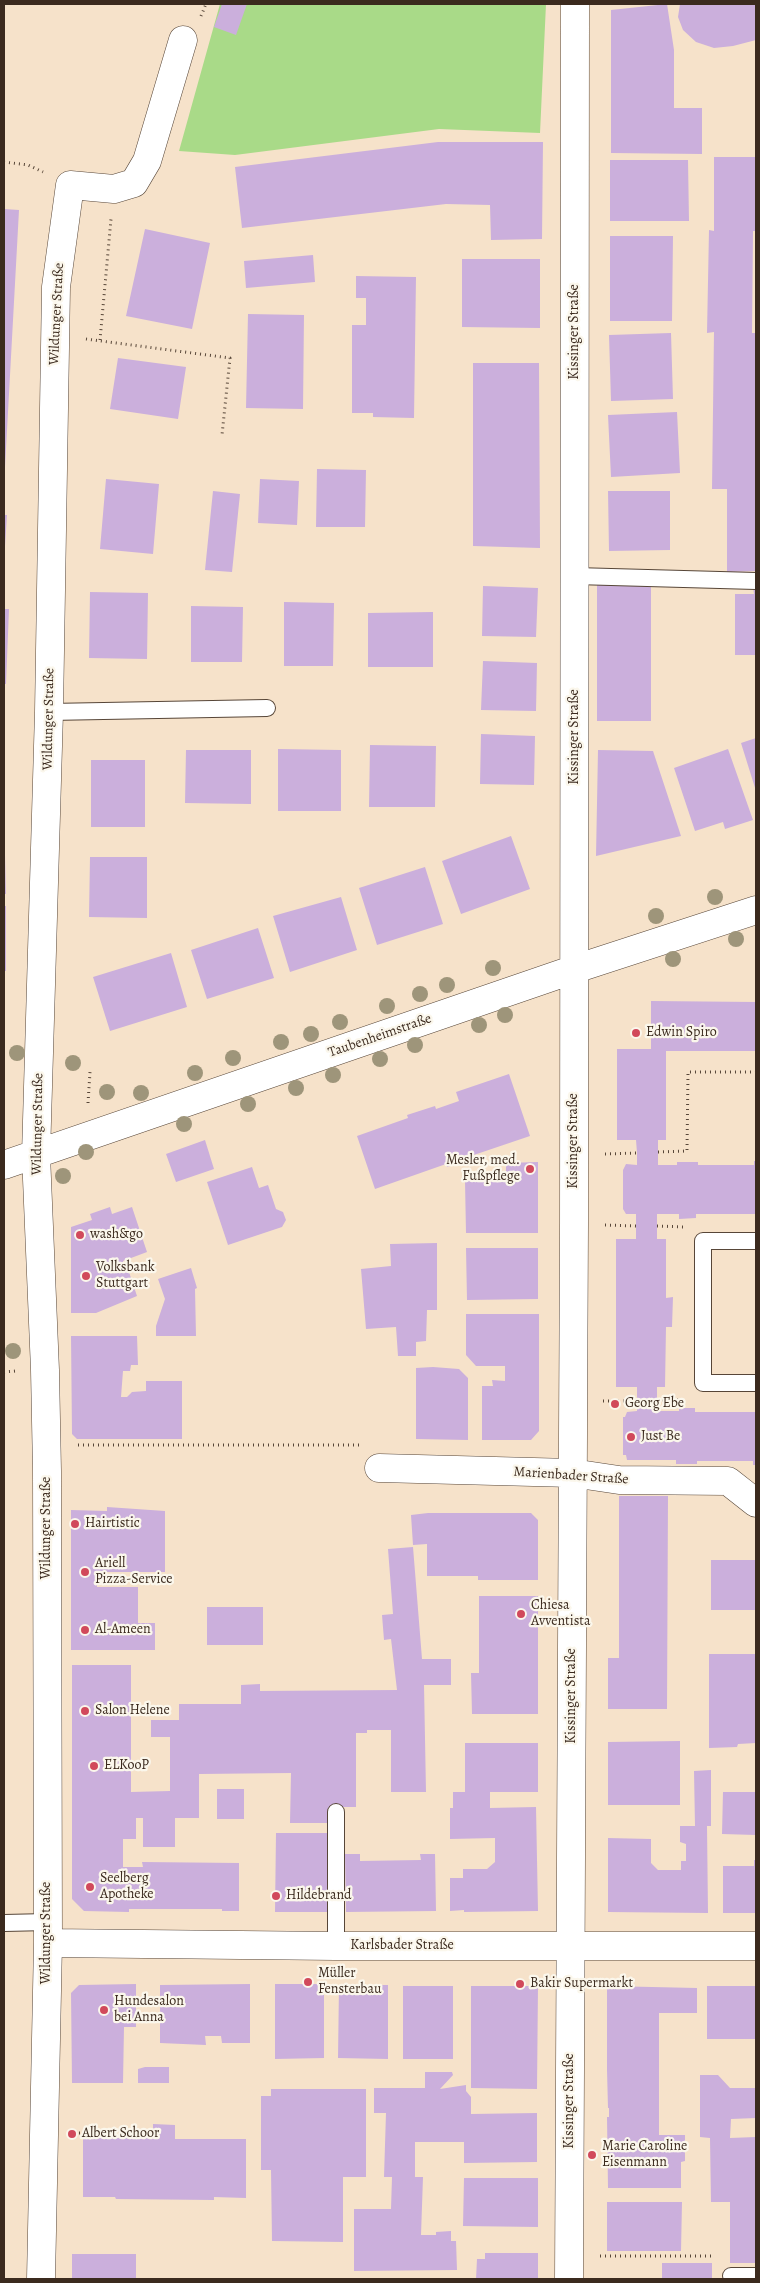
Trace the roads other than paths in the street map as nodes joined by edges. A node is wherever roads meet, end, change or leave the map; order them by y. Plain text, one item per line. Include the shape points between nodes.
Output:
1 (575, 4) edge
2 (183, 40) dead end
3 (575, 576) junction
4 (756, 581) edge
5 (267, 708) dead end
6 (50, 712) junction
7 (756, 910) edge
8 (575, 969) junction
9 (36, 1155) junction
10 (4, 1165) edge
11 (756, 1241) edge
12 (756, 1383) edge
13 (378, 1468) road end
14 (572, 1473) junction
15 (756, 1503) edge
16 (336, 1812) dead end
17 (4, 1923) edge
18 (48, 1932) junction
19 (336, 1946) junction
20 (571, 1946) junction
21 (756, 1946) edge
22 (569, 2268) edge
23 (731, 2276) dead end
24 (756, 2276) edge
25 (41, 2279) edge

1 - 3 street, Kissinger Straße
2 - 6 street, Wildunger Straße via 147,161 134,182 114,189 70,185 56,287
3 - 4 lane
3 - 8 street, Kissinger Straße
5 - 6 lane
6 - 9 street, Wildunger Straße
7 - 8 street, Taubenheimstraße
8 - 9 street, Taubenheimstraße
8 - 14 street, Kissinger Straße
9 - 10 street, Taubenheimstraße
9 - 18 street, Wildunger Straße via 47,1444
11 - 12 lane via 704,1241 702,1382
13 - 14 street, Marienbader Straße
14 - 15 street, Marienbader Straße via 620,1480 728,1481
14 - 20 street, Kissinger Straße
16 - 19 lane
17 - 18 lane
18 - 19 street, Karlsbader Straße
18 - 25 street, Wildunger Straße
19 - 20 street, Karlsbader Straße
20 - 21 street, Karlsbader Straße
20 - 22 street, Kissinger Straße
23 - 24 lane

